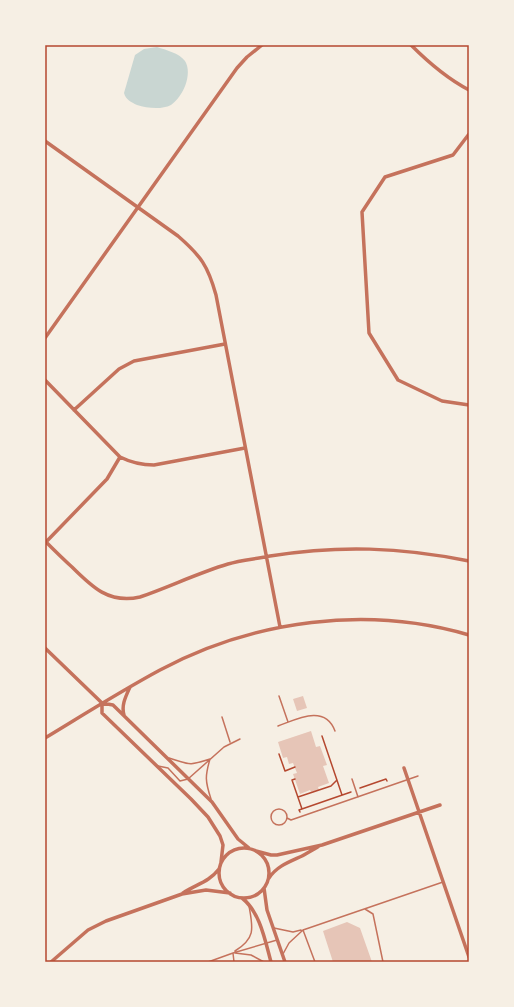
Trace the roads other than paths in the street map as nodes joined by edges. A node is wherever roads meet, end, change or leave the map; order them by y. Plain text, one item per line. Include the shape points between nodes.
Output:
1 (262, 45) edge
2 (411, 45) edge
3 (469, 90) edge
4 (469, 134) edge
5 (45, 141) edge
6 (138, 206) junction
7 (45, 338) edge
8 (225, 344) junction
9 (45, 380) edge
10 (469, 405) edge
11 (74, 410) junction
12 (245, 448) junction
13 (120, 457) junction
14 (45, 541) edge
15 (266, 557) junction
16 (469, 561) edge
17 (280, 627) junction
18 (469, 635) edge
19 (45, 648) edge
20 (130, 687) junction
21 (279, 696) dead end
22 (102, 703) junction
23 (125, 718) junction
24 (222, 718) dead end
25 (288, 722) junction
26 (278, 726) dead end
27 (335, 730) dead end
28 (45, 738) edge
29 (240, 740) dead end
30 (230, 743) junction
31 (165, 757) junction
32 (210, 759) junction
33 (157, 766) junction
34 (404, 768) dead end
35 (418, 776) dead end
36 (352, 779) dead end
37 (188, 780) junction
38 (408, 780) junction
39 (358, 796) junction
40 (212, 802) junction
41 (440, 805) dead end
42 (419, 812) junction
43 (287, 818) junction
44 (322, 845) junction
45 (249, 848) junction
46 (256, 851) junction
47 (221, 862) junction
48 (220, 868) junction
49 (268, 879) junction
50 (443, 882) junction
51 (264, 887) junction
52 (230, 893) junction
53 (182, 894) junction
54 (242, 898) junction
55 (248, 902) junction
56 (365, 910) junction
57 (272, 927) junction
58 (303, 930) junction
59 (277, 940) junction
60 (266, 943) junction
61 (233, 952) junction
62 (282, 955) junction
63 (469, 957) edge
64 (51, 962) edge
65 (208, 962) edge
66 (234, 962) edge
67 (264, 962) edge
68 (271, 962) edge
69 (285, 962) edge
70 (315, 962) edge
71 (383, 962) edge

1 - 6 street via 237,68
2 - 3 street via 441,71
4 - 10 street via 453,155 385,177 362,212 369,333 398,380 442,401
5 - 6 street
6 - 7 street
6 - 8 street via 178,236 207,267
8 - 11 street via 126,364
8 - 12 street
9 - 11 street
11 - 13 street
12 - 13 street via 154,465 141,465
12 - 15 street
13 - 14 street via 107,479
14 - 15 street via 95,589 125,599 140,597 229,564
15 - 16 street via 314,550 369,549 415,552
15 - 17 street
17 - 18 street via 336,620 378,620 417,624
17 - 20 street via 214,646 161,669
19 - 22 street
20 - 22 street
20 - 23 street via 123,707
21 - 25 lane
22 - 23 street via 113,705
22 - 28 street
22 - 33 street via 102,713
23 - 31 street
24 - 30 lane
25 - 26 lane
25 - 27 lane via 318,715 329,720
29 - 30 lane
30 - 32 lane
31 - 32 lane via 186,764 198,764
31 - 37 street
32 - 37 lane
32 - 40 lane via 206,782
33 - 37 lane via 168,768 180,781
33 - 47 street via 208,817 223,845
34 - 38 street
35 - 38 lane
36 - 39 lane
37 - 40 street
38 - 39 lane
38 - 42 street
39 - 43 lane via 291,820
40 - 45 street via 238,839
41 - 42 street
42 - 44 street
42 - 50 street
43 - 43 lane via 281,809 272,814 277,824 285,823
44 - 46 street via 271,855
44 - 49 street via 288,861
45 - 46 street
45 - 47 street via 234,850
46 - 49 street via 266,860
47 - 48 street
48 - 52 street via 221,883
48 - 53 street via 210,879
49 - 51 street
50 - 56 lane
50 - 63 street
51 - 54 street via 257,894
51 - 57 street
52 - 53 street via 206,890
52 - 54 street
53 - 64 street via 88,930
54 - 55 street
55 - 60 street
55 - 61 lane via 252,932 243,946
56 - 58 lane
56 - 71 lane via 373,914
57 - 58 lane via 293,932
57 - 59 street
58 - 62 lane via 289,943
58 - 70 lane
59 - 60 lane
59 - 62 street
60 - 61 lane
60 - 68 street
61 - 65 lane
61 - 66 lane
61 - 67 lane via 251,955
62 - 69 street

